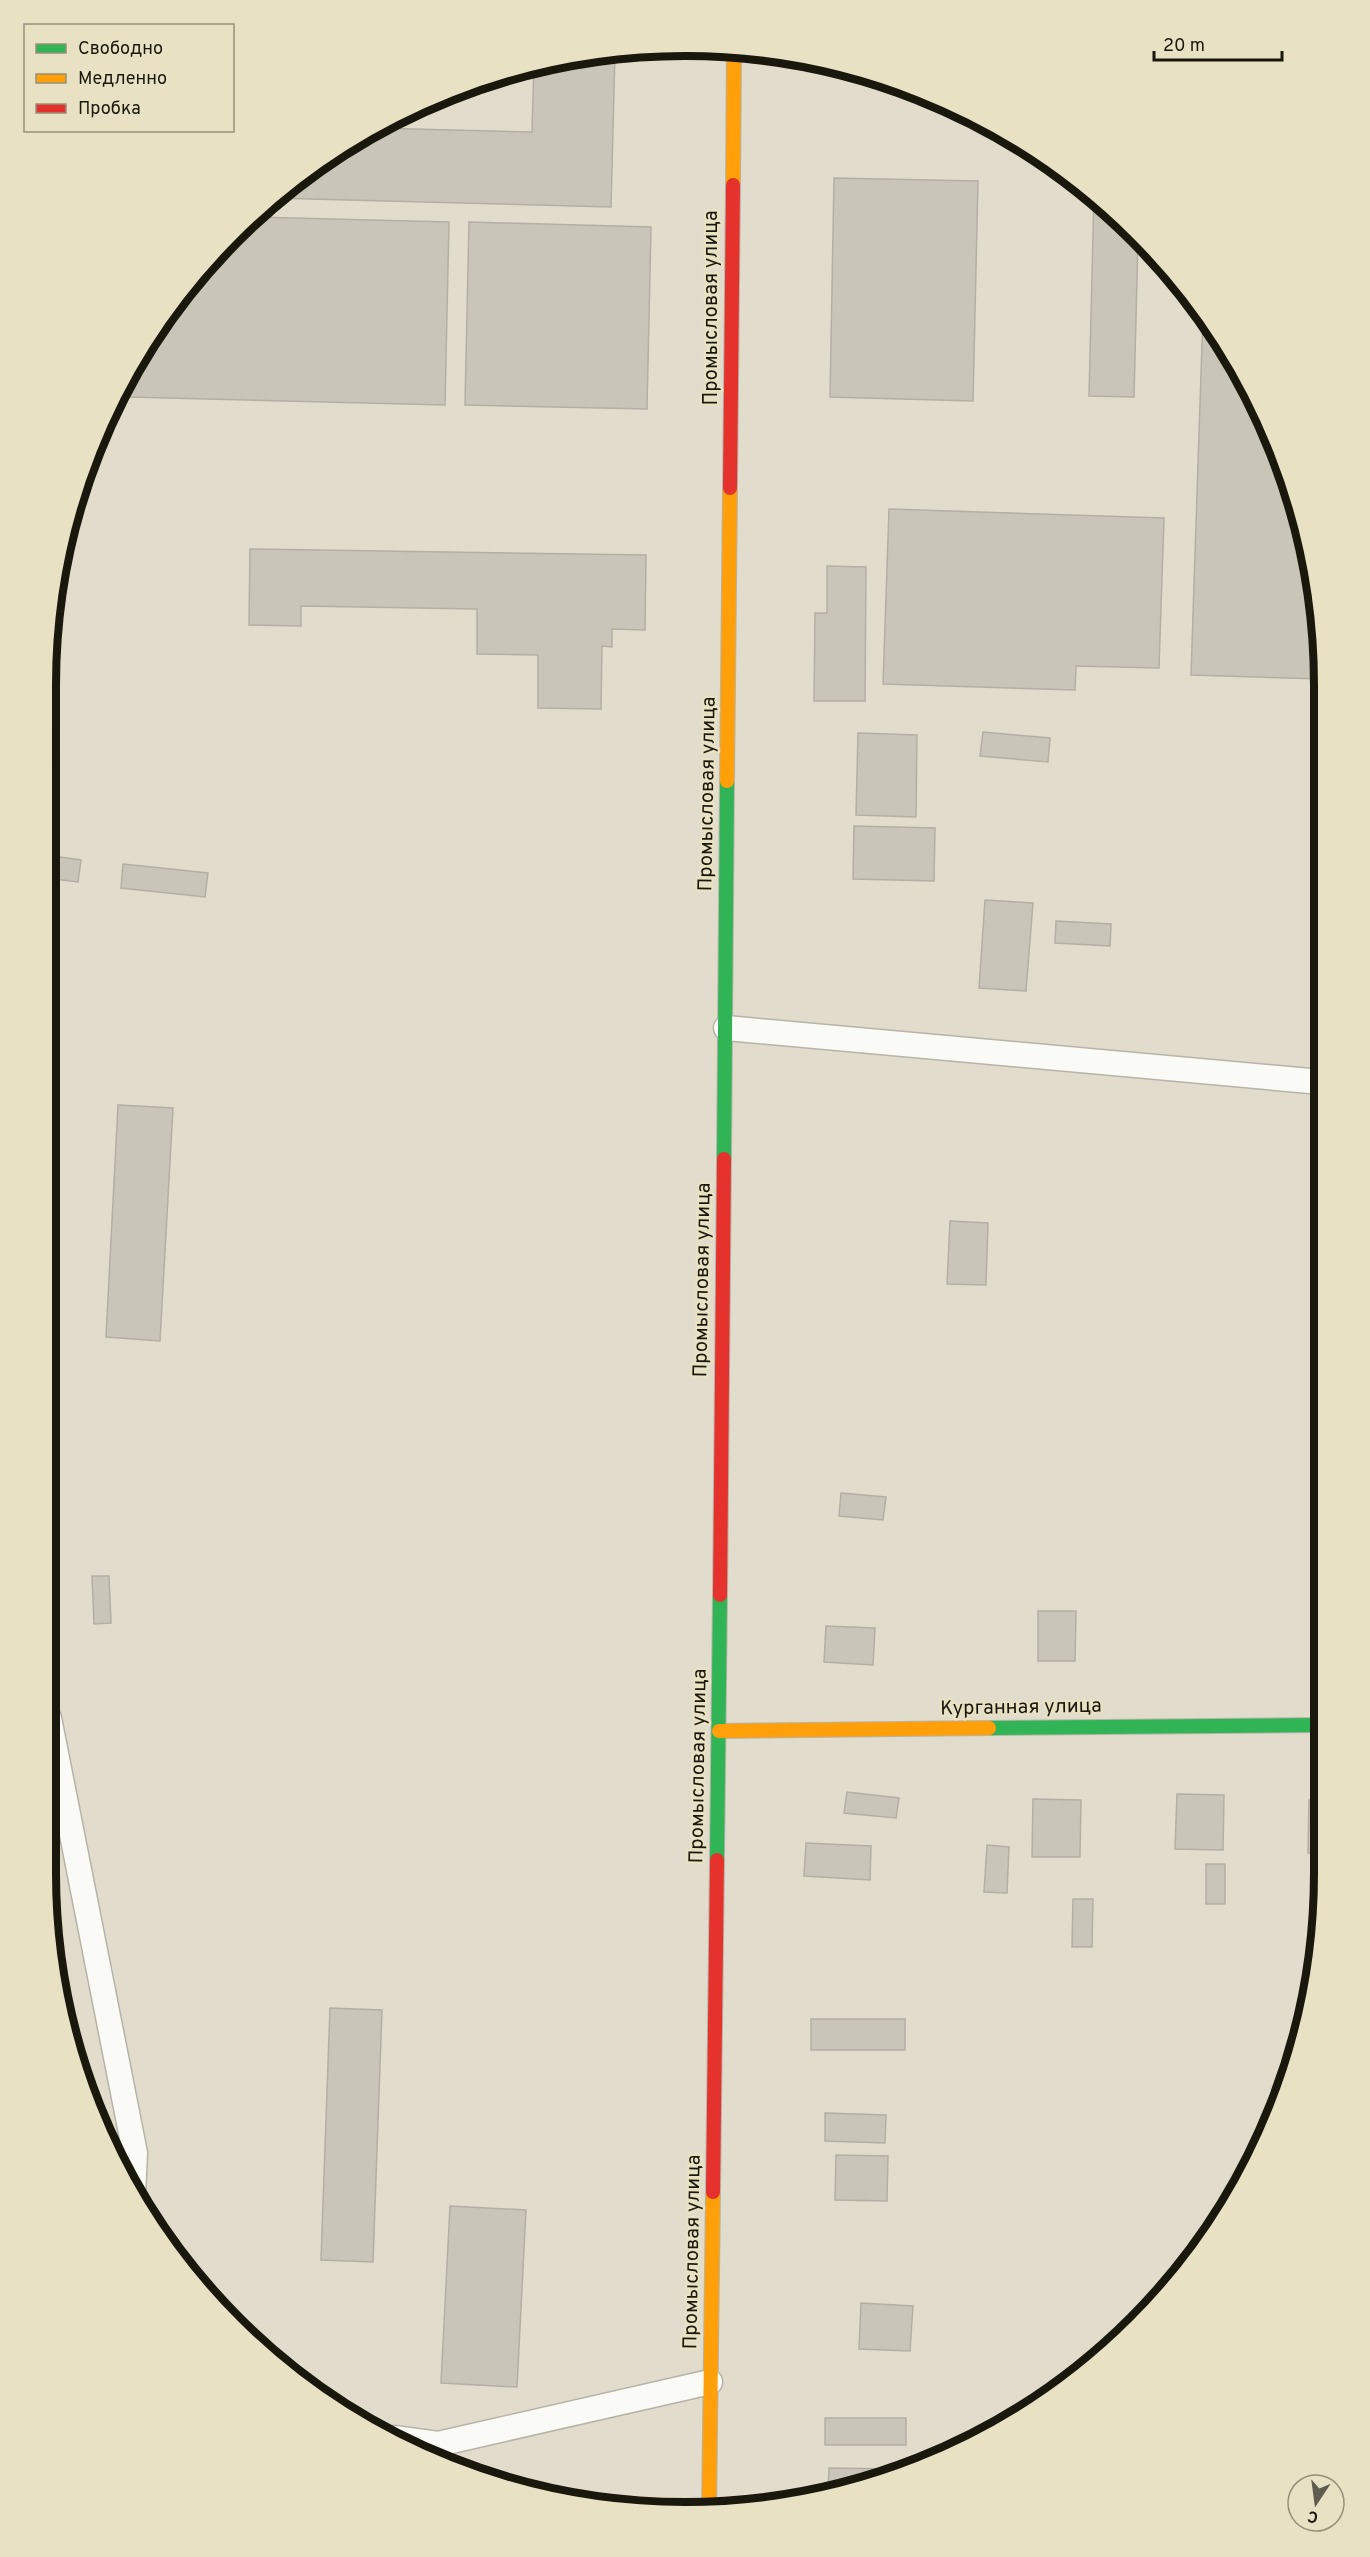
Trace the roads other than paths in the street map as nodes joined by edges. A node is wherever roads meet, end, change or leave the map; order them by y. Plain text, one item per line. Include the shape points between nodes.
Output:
1 (734, 58) edge
2 (726, 1028) junction
3 (1314, 1081) edge
4 (1314, 1725) edge
5 (719, 1731) junction
6 (56, 1749) edge
7 (134, 2176) edge
8 (710, 2382) junction
9 (417, 2442) edge
10 (709, 2501) edge

1 - 2 main road, Промысловая улица
2 - 3 lane
2 - 5 main road, Промысловая улица
4 - 5 main road, Курганная улица
5 - 8 main road, Промысловая улица
6 - 7 lane via 135,2153
8 - 9 lane via 438,2444
8 - 10 main road, Промысловая улица

